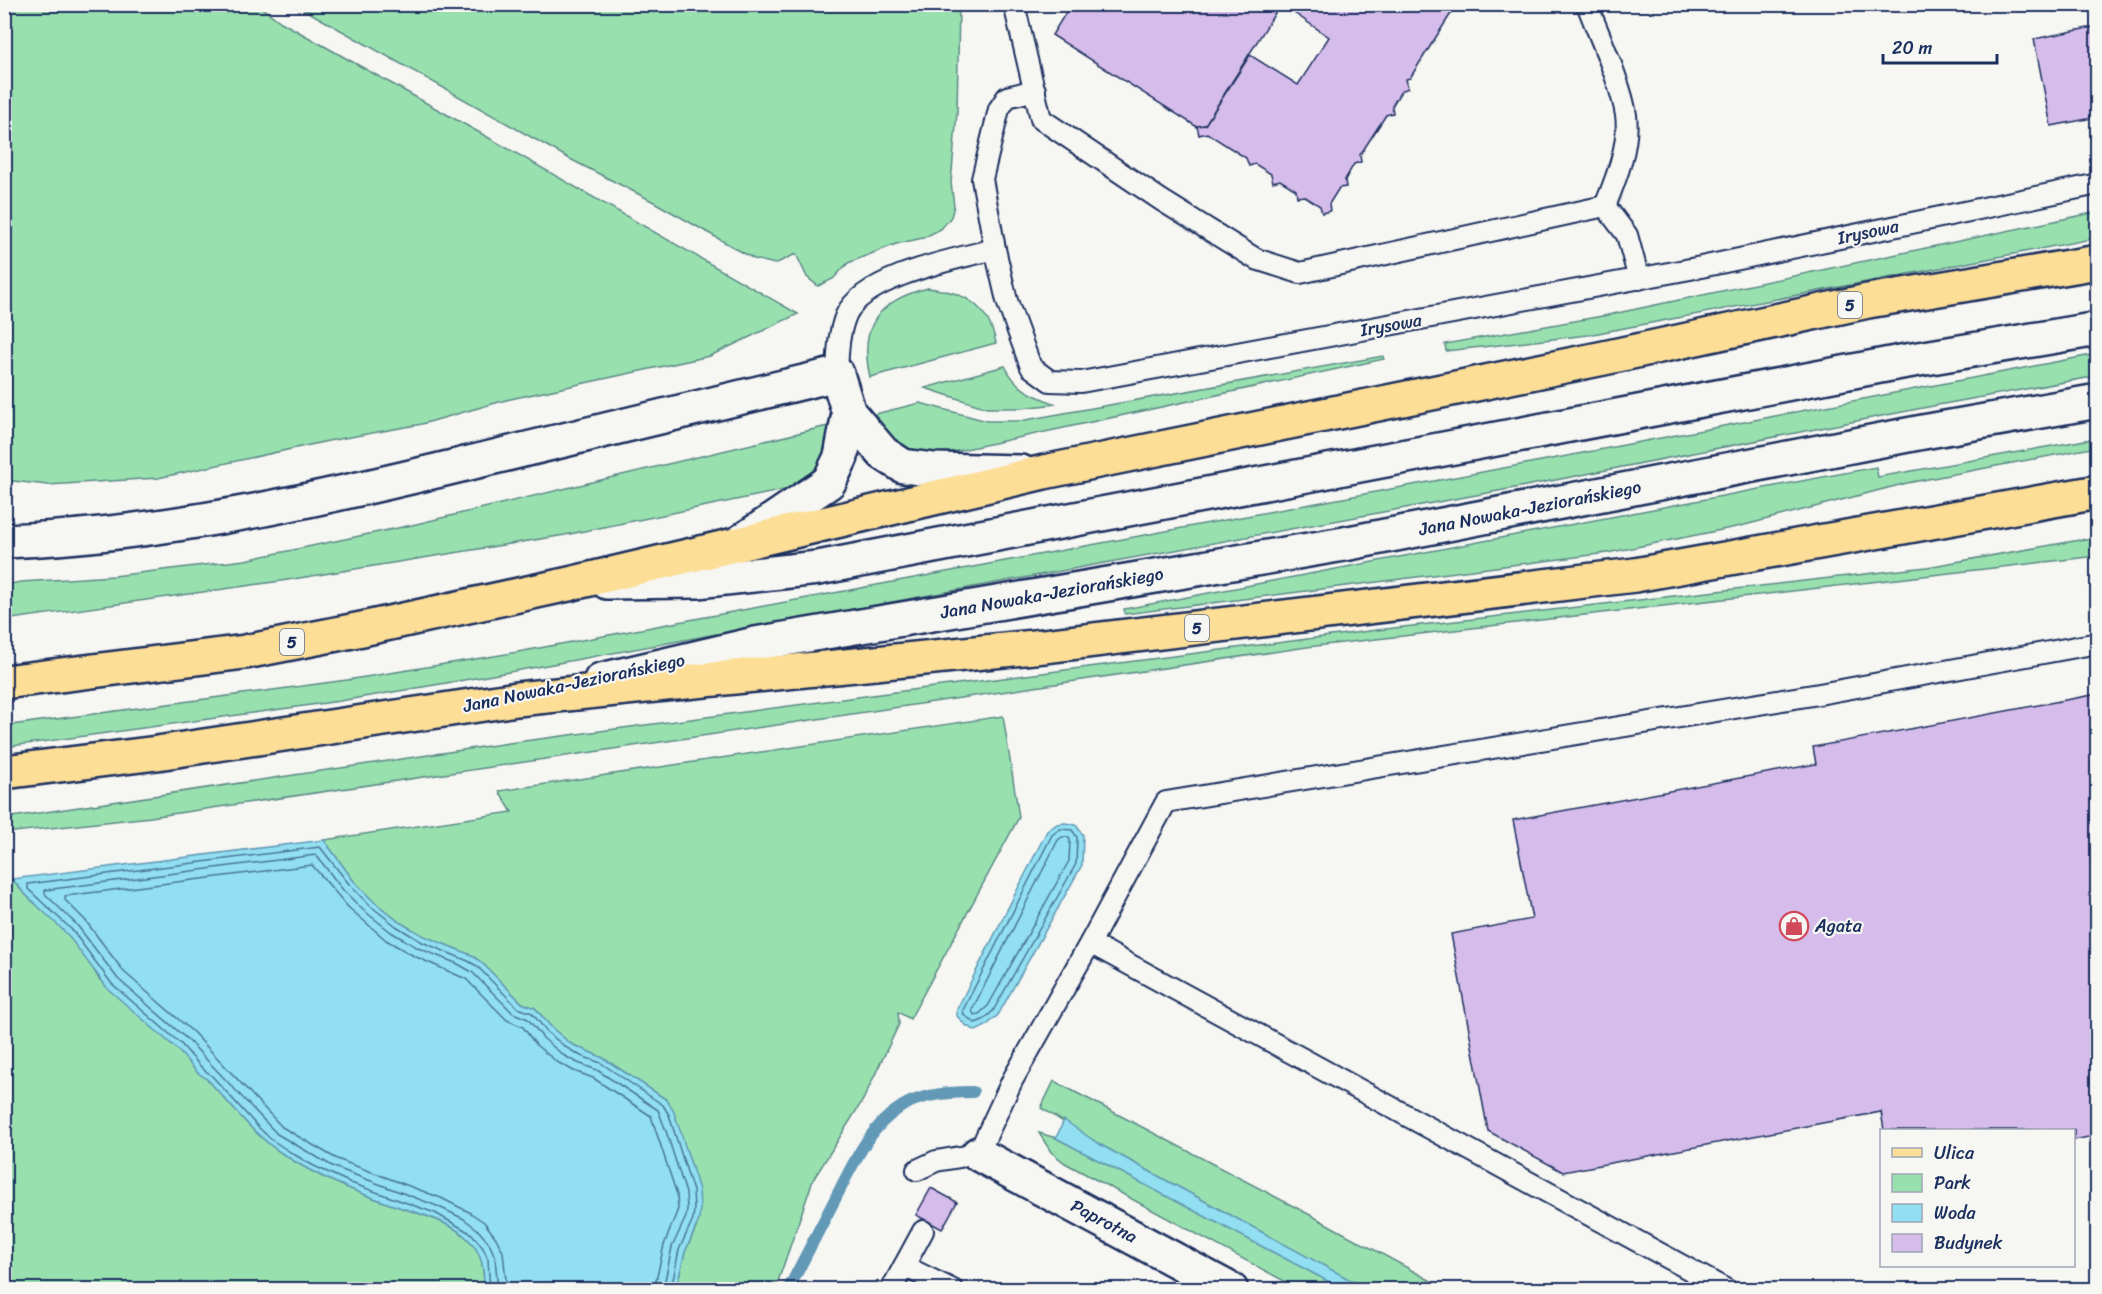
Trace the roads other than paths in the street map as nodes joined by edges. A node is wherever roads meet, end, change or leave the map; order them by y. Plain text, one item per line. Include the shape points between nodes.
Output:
1 (1014, 4) edge
2 (1587, 4) edge
3 (1035, 90) junction
4 (2097, 184) edge
5 (1605, 206) junction
6 (995, 249) junction
7 (2097, 262) edge
8 (1639, 279) junction
9 (2097, 329) edge
10 (837, 374) junction
11 (2097, 401) edge
12 (849, 413) junction
13 (1044, 472) junction
14 (2097, 492) edge
15 (4, 541) edge
16 (738, 543) junction
17 (575, 582) junction
18 (2097, 643) edge
19 (4, 682) edge
20 (517, 699) junction
21 (6, 772) edge
22 (1090, 943) junction
23 (978, 1154) junction
24 (916, 1170) dead end
25 (923, 1231) dead end
26 (904, 1266) junction
27 (891, 1290) edge
28 (953, 1290) edge
29 (1231, 1290) edge
30 (1727, 1290) edge

1 - 3 lane
2 - 5 lane via 1626,116 1620,170
3 - 5 lane via 1041,119 1256,259 1300,273
3 - 6 lane, Irysowa via 1007,97 999,108 982,179
4 - 8 lane, Irysowa
5 - 8 lane via 1627,235
6 - 8 lane, Irysowa via 1007,302 1031,367 1050,381 1081,382
6 - 10 lane via 872,287 847,312 839,336
7 - 13 main road, 5 via 1868,301
9 - 17 street via 1901,362 818,568 697,581
10 - 12 street
10 - 15 street via 249,514 100,534
11 - 20 street, Jana Nowaka-Jeziorańskiego via 1344,544 764,642
12 - 13 street via 883,453 903,466
12 - 16 street via 840,457 829,482
13 - 16 main road, 5
14 - 20 main road, 5 via 1635,575 1044,646
16 - 17 main road, 5
17 - 19 main road, 5 via 245,652
18 - 22 lane via 1819,694 1166,802
20 - 21 main road, Jana Nowaka-Jeziorańskiego / 5
22 - 23 lane via 1012,1079
22 - 30 lane
23 - 24 lane via 936,1161
23 - 29 street, Paprotna
25 - 26 lane
26 - 27 lane
26 - 28 lane

